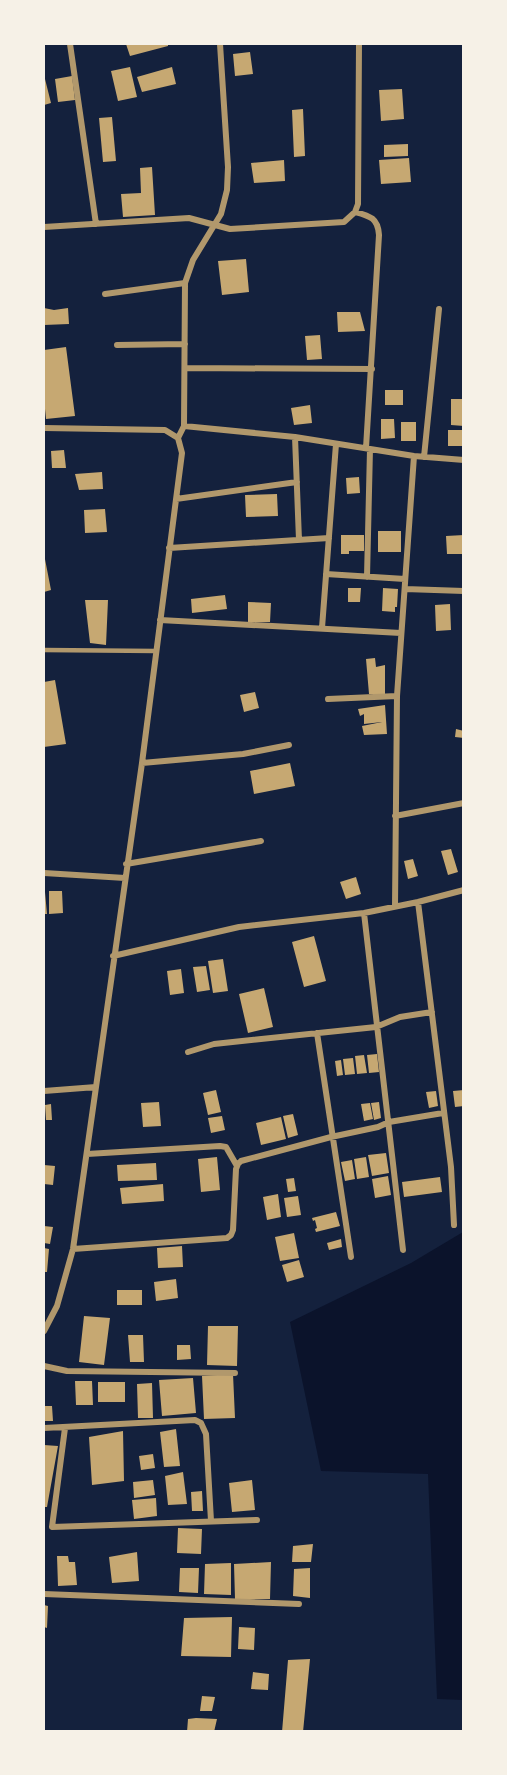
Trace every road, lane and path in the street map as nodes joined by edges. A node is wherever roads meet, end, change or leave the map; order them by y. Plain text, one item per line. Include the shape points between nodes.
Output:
1 (70, 44) edge
2 (220, 44) edge
3 (359, 44) edge
4 (355, 212) junction
5 (96, 224) junction
6 (215, 226) junction
7 (44, 227) edge
8 (185, 283) junction
9 (105, 294) dead end
10 (439, 309) dead end
11 (185, 344) junction
12 (117, 345) dead end
13 (185, 368) junction
14 (372, 369) junction
15 (184, 426) junction
16 (44, 428) edge
17 (295, 437) junction
18 (178, 438) junction
19 (336, 444) junction
20 (368, 448) junction
21 (414, 456) junction
22 (424, 457) junction
23 (464, 460) edge
24 (297, 482) junction
25 (176, 499) junction
26 (329, 538) junction
27 (299, 540) junction
28 (170, 548) junction
29 (326, 574) junction
30 (368, 577) junction
31 (405, 579) junction
32 (405, 589) junction
33 (464, 591) edge
34 (160, 620) junction
35 (322, 628) junction
36 (401, 633) junction
37 (44, 650) edge
38 (156, 651) junction
39 (397, 696) junction
40 (328, 699) dead end
41 (289, 745) dead end
42 (142, 763) junction
43 (464, 803) edge
44 (395, 816) junction
45 (261, 841) dead end
46 (126, 864) junction
47 (44, 873) edge
48 (124, 878) junction
49 (464, 890) edge
50 (418, 903) junction
51 (395, 906) junction
52 (364, 913) junction
53 (113, 956) junction
54 (432, 1012) junction
55 (376, 1026) junction
56 (317, 1033) junction
57 (188, 1052) dead end
58 (96, 1088) junction
59 (44, 1091) edge
60 (443, 1113) junction
61 (389, 1122) junction
62 (332, 1137) junction
63 (87, 1154) junction
64 (237, 1166) junction
65 (454, 1225) dead end
66 (73, 1249) junction
67 (403, 1250) dead end
68 (351, 1257) dead end
69 (44, 1331) edge
70 (44, 1366) edge
71 (235, 1372) dead end
72 (44, 1428) edge
73 (65, 1428) junction
74 (257, 1520) dead end
75 (211, 1521) junction
76 (44, 1527) edge
77 (52, 1527) junction
78 (44, 1594) edge
79 (299, 1604) dead end

1 - 5 street
2 - 6 street via 228,167 224,205
3 - 4 street
4 - 6 street via 338,223 238,229
4 - 14 street via 371,216 378,226
5 - 6 street via 189,218
5 - 7 street
6 - 8 street via 193,260
8 - 9 street
8 - 11 street
10 - 22 street
11 - 12 street
11 - 13 street
13 - 14 street
13 - 15 street
14 - 20 street
15 - 17 street
15 - 18 street
16 - 18 street via 165,430
17 - 19 street
17 - 24 street
18 - 25 street via 182,453
19 - 20 street
19 - 26 street
20 - 21 street
20 - 30 street
21 - 22 street
21 - 31 street
22 - 23 street
24 - 25 street
24 - 27 street
25 - 28 street
26 - 27 street
26 - 29 street
27 - 28 street
28 - 34 street
29 - 30 street
29 - 35 street
30 - 31 street
31 - 32 street
32 - 33 street
32 - 36 street
34 - 35 street
34 - 38 street
35 - 36 street
36 - 39 street
37 - 38 lane
38 - 42 street
39 - 40 street
39 - 44 street
41 - 42 street via 243,754
42 - 46 street
43 - 44 street
44 - 51 street
45 - 46 street
46 - 48 street
47 - 48 street
48 - 53 street
49 - 50 street
50 - 51 street
50 - 54 street
51 - 52 street
52 - 53 street via 239,927
52 - 55 street
53 - 58 street
54 - 55 street
54 - 60 street
55 - 56 street
55 - 61 street
56 - 57 street via 214,1044
56 - 62 street
58 - 59 street
58 - 63 street
60 - 61 street
60 - 65 street
61 - 62 street via 378,1128
61 - 67 street
62 - 64 street via 249,1158
62 - 68 street
63 - 64 street via 220,1146 226,1147
63 - 66 street
64 - 66 street via 233,1230 227,1238
66 - 69 street via 57,1306
70 - 71 street via 67,1371
72 - 73 street
73 - 75 street via 189,1419 201,1424 206,1434
73 - 77 street
74 - 75 street
75 - 77 street
76 - 77 street
78 - 79 street

